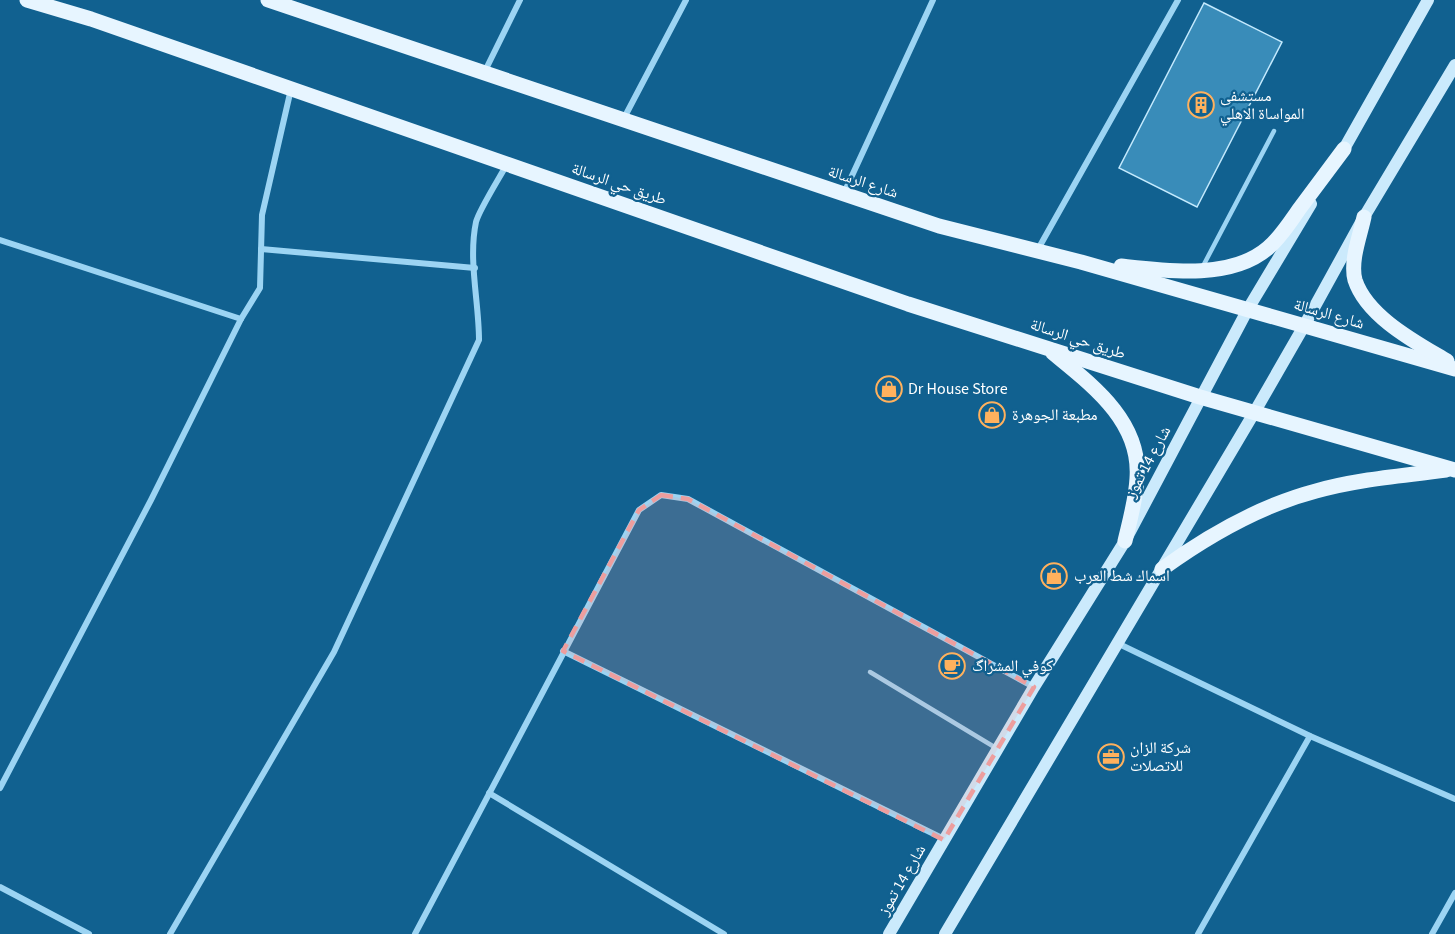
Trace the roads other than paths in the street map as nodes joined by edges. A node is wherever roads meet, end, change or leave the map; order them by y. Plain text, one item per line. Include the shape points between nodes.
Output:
1 (27, 0) edge
2 (268, 0) edge
3 (520, 0) edge
4 (686, 0) edge
5 (933, 0) edge
6 (1178, 0) edge
7 (1428, 0) edge
8 (1455, 65) edge
9 (484, 74) junction
10 (291, 89) junction
11 (623, 120) junction
12 (1274, 131) dead end
13 (1344, 149) junction
14 (507, 164) junction
15 (844, 194) junction
16 (1364, 217) junction
17 (0, 240) edge
18 (261, 249) junction
19 (1037, 251) junction
20 (1081, 262) junction
21 (475, 268) junction
22 (1201, 270) junction
23 (1248, 309) junction
24 (241, 319) junction
25 (1304, 326) junction
26 (1046, 348) junction
27 (1455, 367) edge
28 (1200, 397) junction
29 (1254, 412) junction
30 (1453, 470) edge
31 (1125, 541) junction
32 (1162, 568) junction
33 (1116, 643) junction
34 (563, 651) junction
35 (870, 672) dead end
36 (1034, 687) junction
37 (1310, 736) junction
38 (998, 750) junction
39 (0, 788) edge
40 (489, 793) junction
41 (1455, 799) edge
42 (944, 840) junction
43 (2, 888) edge
44 (1455, 893) edge
45 (0, 897) edge
46 (89, 934) edge
47 (170, 934) edge
48 (415, 934) edge
49 (724, 934) edge
50 (889, 934) edge
51 (945, 934) edge
52 (1198, 934) edge
53 (1432, 934) edge

1 - 10 main road, طريق حي الرسالة
2 - 9 main road, شارع الرسالة
3 - 9 street
4 - 11 street
5 - 15 street
6 - 19 street
7 - 13 main road, شارع 14 تموز
8 - 16 main road
9 - 11 main road, شارع الرسالة
10 - 14 main road, طريق حي الرسالة
10 - 18 street via 262,215
11 - 15 main road, شارع الرسالة
12 - 22 lane
13 - 22 main road via 1267,249 1237,265
13 - 23 main road, شارع 14 تموز
14 - 21 street via 476,221
14 - 26 main road, طريق حي الرسالة
15 - 19 main road, شارع الرسالة via 939,226
16 - 25 main road
16 - 27 main road via 1354,260 1355,280 1366,301 1395,329
17 - 24 street
18 - 21 street
18 - 24 street via 260,288
19 - 20 main road, شارع الرسالة
20 - 22 main road
20 - 23 main road, شارع الرسالة
21 - 47 street via 479,340 334,652
23 - 25 main road, شارع الرسالة
23 - 28 main road, شارع 14 تموز
24 - 39 street via 146,511
25 - 27 main road, شارع الرسالة
25 - 29 main road
26 - 28 main road, طريق حي الرسالة
26 - 31 main road via 1106,398 1128,432 1137,476
28 - 29 main road
28 - 31 main road, شارع 14 تموز
29 - 30 main road
29 - 32 main road
30 - 32 main road via 1346,484 1276,504 1205,538
31 - 36 main road, شارع 14 تموز
32 - 33 main road
33 - 37 street
33 - 51 main road
34 - 36 street via 639,510 661,495 688,500
34 - 40 street
34 - 42 street
35 - 38 lane
36 - 38 main road, شارع 14 تموز
37 - 41 street
37 - 52 street
38 - 42 main road, شارع 14 تموز
40 - 48 street
40 - 49 street
42 - 50 main road, شارع 14 تموز
43 - 45 street
43 - 46 street
44 - 53 street

